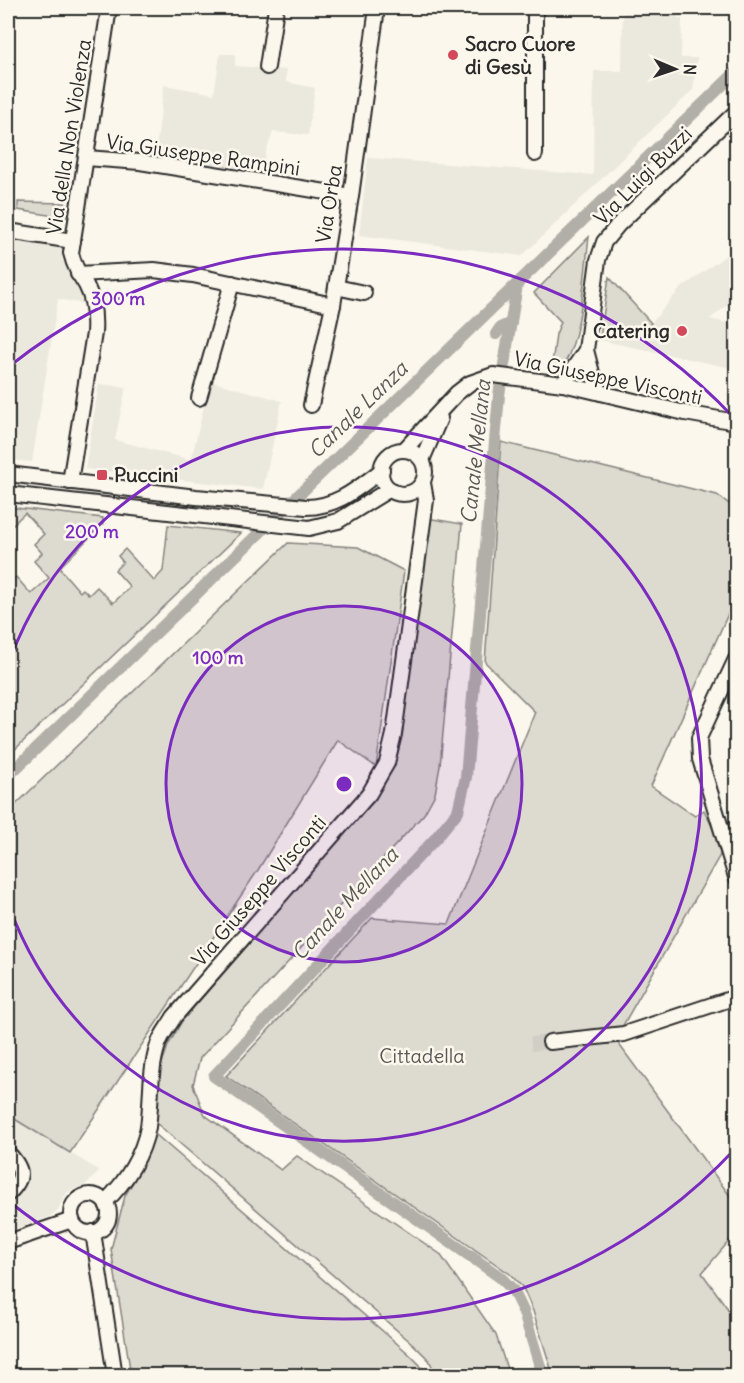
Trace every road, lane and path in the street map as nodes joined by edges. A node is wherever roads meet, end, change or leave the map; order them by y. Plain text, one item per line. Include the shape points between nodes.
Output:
1 (110, 8) edge
2 (276, 8) edge
3 (377, 8) edge
4 (535, 8) edge
5 (267, 67) dead end
6 (736, 113) edge
7 (536, 154) dead end
8 (86, 158) junction
9 (351, 196) junction
10 (8, 231) edge
11 (73, 241) junction
12 (78, 274) junction
13 (232, 283) junction
14 (336, 287) junction
15 (364, 293) dead end
16 (333, 305) junction
17 (586, 350) junction
18 (563, 384) junction
19 (601, 393) junction
20 (199, 398) dead end
21 (311, 405) dead end
22 (446, 405) junction
23 (736, 422) edge
24 (404, 450) junction
25 (422, 460) junction
26 (382, 470) junction
27 (8, 474) edge
28 (70, 482) junction
29 (423, 483) junction
30 (390, 489) junction
31 (8, 494) edge
32 (405, 494) junction
33 (196, 497) junction
34 (194, 516) junction
35 (422, 521) junction
36 (736, 659) edge
37 (736, 877) edge
38 (736, 998) edge
39 (550, 1042) tunnel mouth
40 (8, 1153) edge
41 (8, 1194) edge
42 (105, 1202) junction
43 (72, 1220) junction
44 (93, 1232) junction
45 (8, 1242) edge
46 (115, 1376) edge

1 - 8 street, Via della Non Violenza
2 - 5 street
3 - 9 street, Via Orba
4 - 7 street
6 - 17 street, Via Luigi Buzzi via 604,242
8 - 9 street, Via Giuseppe Rampini via 152,164
8 - 11 street, Via della Non Violenza
9 - 14 street, Via Orba
10 - 11 street
11 - 12 street, Via della Non Violenza via 71,254
12 - 13 street via 154,270
12 - 28 street, Via della Non Violenza via 95,311
13 - 16 street
13 - 20 street
14 - 15 street
14 - 16 street, Via Orba
16 - 21 street, Via Orba
17 - 18 street, Via Luigi Buzzi
17 - 19 street, Via Luigi Buzzi
18 - 19 street, Via Giuseppe Visconti
18 - 22 street, Via Giuseppe Visconti via 493,375 470,383
19 - 23 street, Via Giuseppe Visconti
22 - 24 street, Via Giuseppe Visconti
22 - 25 street, Via Giuseppe Visconti
24 - 25 street
24 - 26 street via 392,453
25 - 29 street
26 - 30 street
26 - 33 street via 342,498 320,507
27 - 28 street
28 - 33 street
29 - 32 street
29 - 35 street, Via Giuseppe Visconti via 426,500
30 - 32 street
30 - 34 street via 338,521 309,528
31 - 34 street
32 - 35 street via 417,506
33 - 34 street
35 - 42 street, Via Giuseppe Visconti via 387,763 369,794 174,1017 159,1042 151,1071 144,1143 136,1161
36 - 37 street via 699,738 700,759
38 - 39 street via 624,1034
40 - 41 street via 19,1167 20,1176
42 - 43 street via 94,1195 81,1197 73,1207
42 - 44 street via 109,1212 107,1223
43 - 44 street via 80,1230
43 - 45 street
44 - 46 street

